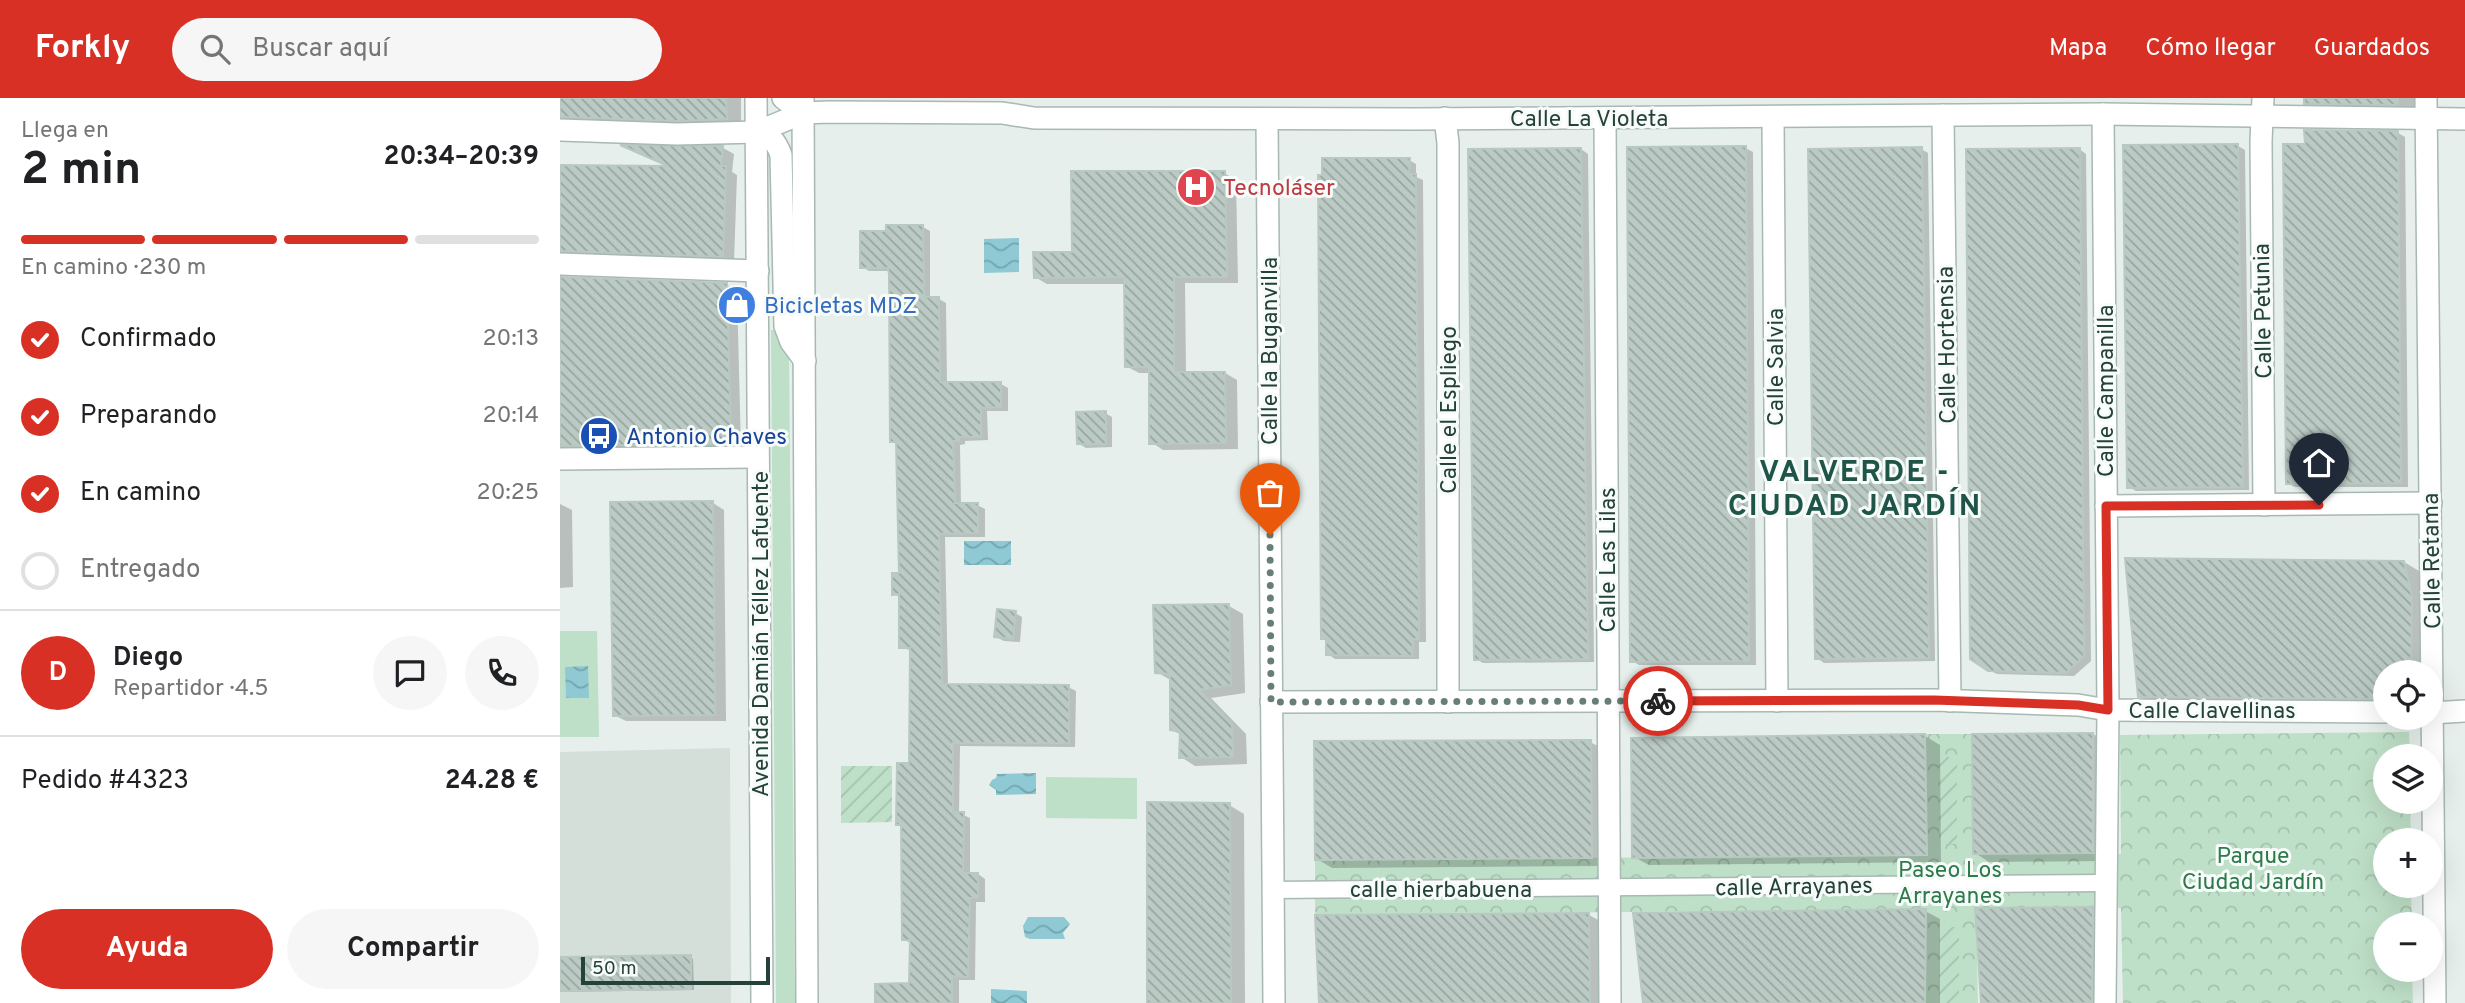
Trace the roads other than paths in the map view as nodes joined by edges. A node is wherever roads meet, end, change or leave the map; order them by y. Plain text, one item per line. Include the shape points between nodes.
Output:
1 (756, 98) edge
2 (783, 98) edge
3 (2426, 98) edge
4 (803, 106) edge
5 (2262, 108) edge
6 (2103, 114) junction
7 (1943, 116) junction
8 (1773, 117) junction
9 (1445, 118) junction
10 (1605, 118) junction
11 (1267, 119) junction
12 (2465, 119) edge
13 (2426, 120) junction
14 (560, 130) edge
15 (757, 132) junction
16 (560, 264) edge
17 (758, 271) junction
18 (805, 361) junction
19 (758, 457) junction
20 (560, 459) edge
21 (2431, 503) junction
22 (2264, 505) junction
23 (2106, 506) junction
24 (2432, 660) edge
25 (1608, 701) junction
26 (1777, 701) junction
27 (1950, 701) junction
28 (1271, 702) junction
29 (1448, 702) junction
30 (2108, 710) junction
31 (2465, 711) edge
32 (2373, 712) edge
33 (2443, 712) edge
34 (2432, 730) edge
35 (2105, 883) junction
36 (1609, 887) junction
37 (1273, 890) junction
38 (762, 1003) edge
39 (807, 1003) edge
40 (1274, 1003) edge
41 (1610, 1003) edge
42 (2105, 1003) edge
43 (2435, 1003) edge

1 - 15 street, Avenida Damián Téllez Lafuente
2 - 4 street
3 - 13 street, Calle Retama
4 - 11 street, Calle La Violeta via 1034,118
4 - 15 street, Calle La Violeta
4 - 18 street, Avenida Damián Téllez Lafuente
5 - 6 street, Calle La Violeta
5 - 13 street, Calle La Violeta
5 - 22 street, Calle Petunia
6 - 7 street, Calle La Violeta
6 - 23 street, Calle Campanilla
7 - 8 street, Calle La Violeta
7 - 27 street, Calle Hortensia
8 - 10 street, Calle La Violeta
8 - 26 street, Calle Salvia
9 - 10 street, Calle La Violeta
9 - 11 street, Calle La Violeta
9 - 29 street, Calle el Espliego
10 - 25 street, Calle Las Lilas
11 - 28 street, Calle la Buganvilla
12 - 13 street, Calle La Violeta
13 - 21 street, Calle Retama
14 - 15 street
15 - 17 street, Avenida Damián Téllez Lafuente
15 - 18 street via 769,135 781,155 785,326
16 - 17 street
17 - 19 street, Avenida Damián Téllez Lafuente
18 - 39 street, Avenida Damián Téllez Lafuente
19 - 20 street
19 - 38 street, Avenida Damián Téllez Lafuente
21 - 22 street
21 - 24 street, Calle Retama
22 - 23 street
23 - 30 street, Calle Campanilla
25 - 26 street, Calle Clavellinas
25 - 29 street, Calle Clavellinas
25 - 36 street, Calle Las Lilas
26 - 27 street, Calle Clavellinas
27 - 30 street, Calle Clavellinas
28 - 29 street, Calle Clavellinas
28 - 37 street, Calle la Buganvilla
30 - 32 street, Calle Clavellinas
30 - 35 street, Calle Campanilla
31 - 33 street
34 - 43 street, Calle Retama
35 - 36 street, calle Arrayanes
35 - 42 street, Calle Campanilla
36 - 37 street, calle hierbabuena
36 - 41 street, Calle Las Lilas
37 - 40 street, Calle la Buganvilla

